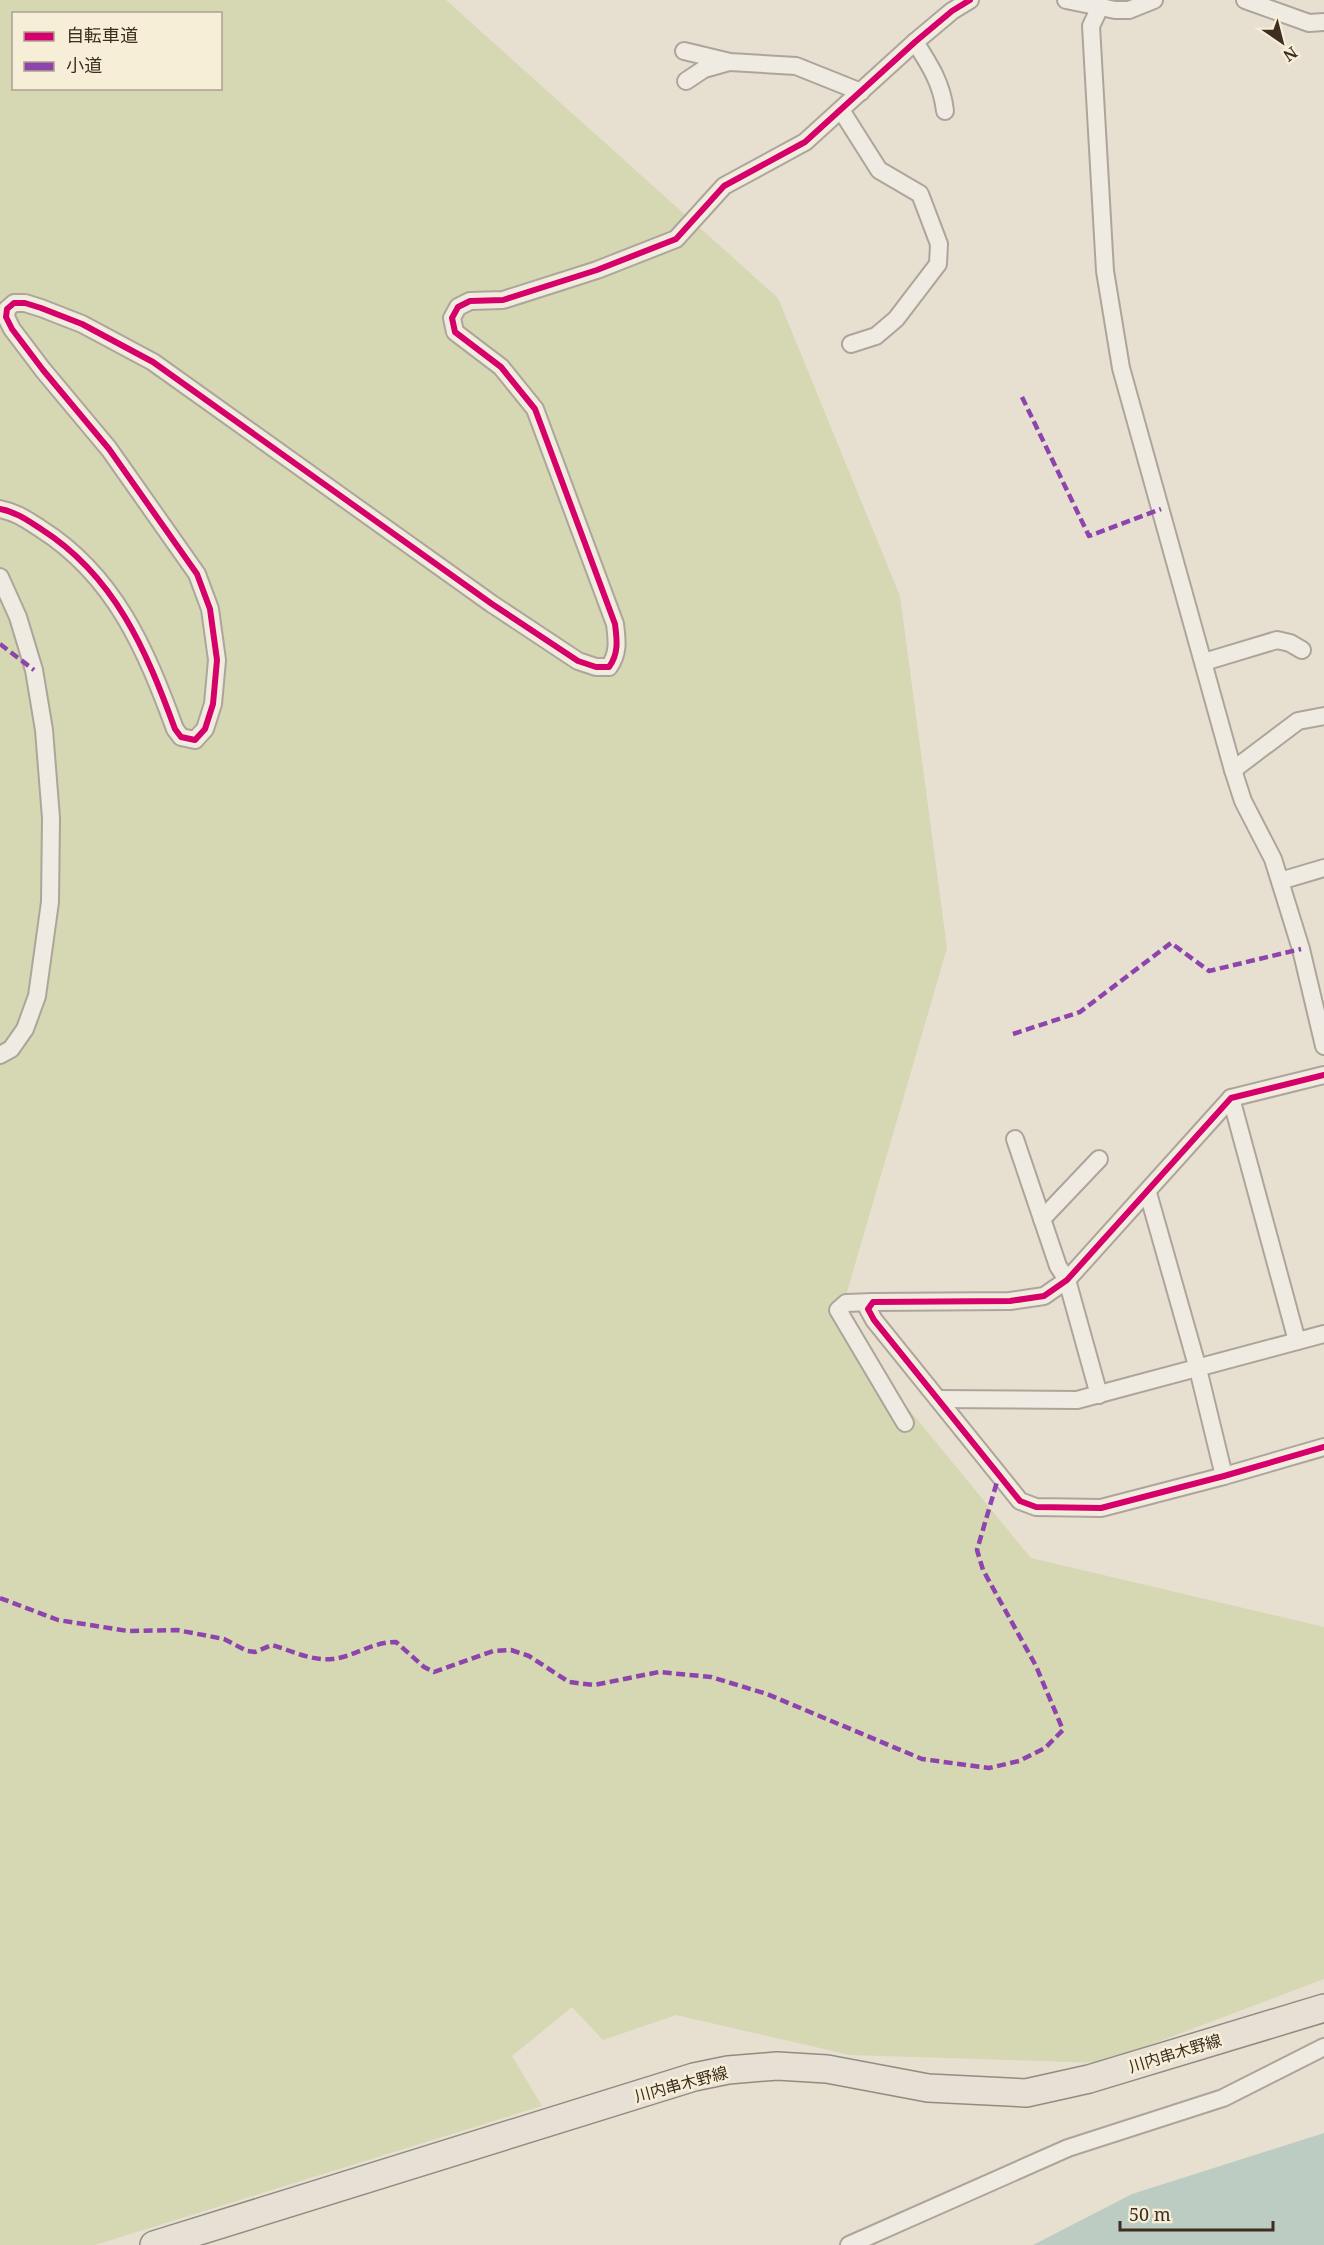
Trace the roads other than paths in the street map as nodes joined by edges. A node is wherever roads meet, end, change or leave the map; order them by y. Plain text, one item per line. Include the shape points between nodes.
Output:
1 (970, 0) edge
2 (1066, 0) edge
3 (1154, 0) edge
4 (1245, 0) edge
5 (1100, 4) edge
6 (1324, 22) edge
7 (915, 42) junction
8 (684, 51) dead end
9 (730, 62) junction
10 (686, 81) dead end
11 (861, 92) junction
12 (841, 110) junction
13 (945, 111) dead end
14 (4, 307) edge
15 (851, 344) dead end
16 (0, 509) edge
17 (0, 577) edge
18 (1302, 651) dead end
19 (1204, 662) junction
20 (1324, 716) edge
21 (1233, 770) junction
22 (1324, 868) edge
23 (1280, 881) junction
24 (1324, 1046) edge
25 (0, 1055) edge
26 (1324, 1075) edge
27 (1231, 1098) junction
28 (1015, 1139) dead end
29 (1099, 1159) dead end
30 (1148, 1193) junction
31 (1042, 1220) junction
32 (1067, 1280) junction
33 (873, 1302) junction
34 (1324, 1334) edge
35 (1297, 1341) junction
36 (1198, 1369) junction
37 (1099, 1395) junction
38 (938, 1399) junction
39 (905, 1423) dead end
40 (1324, 1447) edge
41 (1224, 1476) junction
42 (1324, 2008) edge
43 (1324, 2047) edge
44 (154, 2245) edge
45 (849, 2245) edge

1 - 7 street
2 - 5 street
3 - 5 street via 1129,10
4 - 6 street via 1309,23
5 - 19 street via 1091,26 1105,271 1121,368
7 - 11 street
7 - 13 street via 936,74
8 - 9 street
9 - 10 street via 704,69
9 - 11 street via 796,66
11 - 12 street
12 - 14 street via 805,142 724,186 676,239 503,300 470,301 458,307 452,318 455,332 501,367 535,409 615,624 616,657 609,667 578,661 492,604 153,362 82,324 41,308 25,303
12 - 15 street via 879,170 920,194 939,244 938,264 896,319 876,336
14 - 16 street via 12,329 109,449 197,574 210,609 217,660 213,704 205,729 195,741 180,737 135,631 91,569 56,538 14,512
17 - 25 street via 18,617 34,670 44,730 51,818 50,902 37,996 25,1029 11,1048
18 - 19 street via 1277,640
19 - 21 street
20 - 21 street via 1298,721
21 - 23 street
22 - 23 street
23 - 24 street
26 - 27 street
27 - 30 street
27 - 35 street
28 - 31 street
29 - 31 street
30 - 32 street
30 - 36 street
31 - 32 street
32 - 33 street via 1044,1296 1010,1301
32 - 37 street
33 - 38 street via 868,1309 874,1320
33 - 39 street via 846,1303 838,1310
34 - 35 street
35 - 36 street
36 - 37 street
36 - 41 street
37 - 38 street via 1077,1400
38 - 41 street via 1020,1501 1036,1507 1101,1508
40 - 41 street
42 - 44 main road, 川内串木野線 via 1089,2079 1026,2093 928,2088 827,2069 777,2066 728,2070 694,2077
43 - 45 street via 1223,2098 1068,2148

